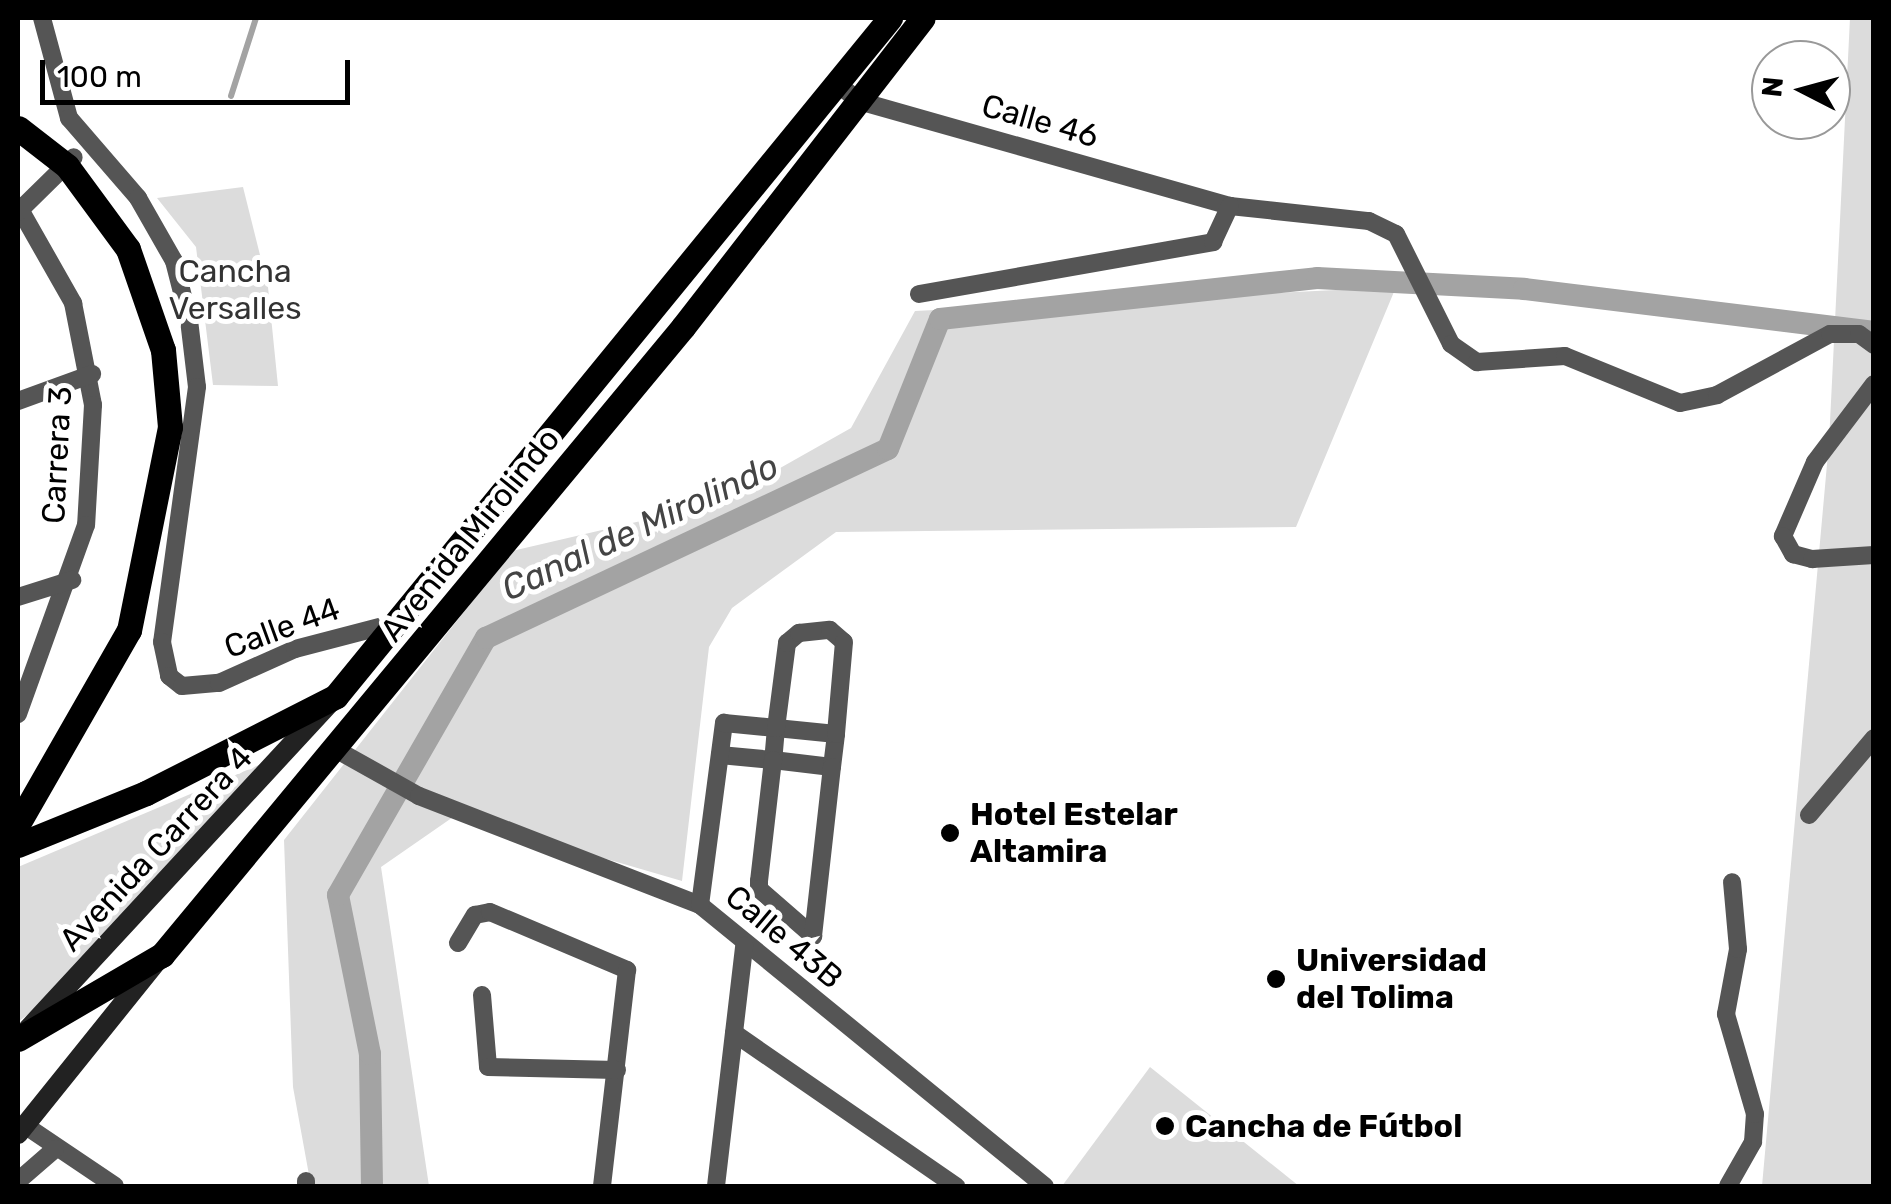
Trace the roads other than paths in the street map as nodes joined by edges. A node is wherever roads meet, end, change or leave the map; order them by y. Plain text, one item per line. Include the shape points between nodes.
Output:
1 (42, 18) edge
2 (890, 18) edge
3 (923, 18) edge
4 (849, 93) junction
5 (18, 128) edge
6 (85, 143) junction
7 (67, 166) junction
8 (1230, 206) junction
9 (19, 209) edge
10 (918, 294) dead end
11 (1874, 345) edge
12 (92, 374) junction
13 (1874, 384) edge
14 (18, 401) edge
15 (1874, 556) edge
16 (72, 580) junction
17 (18, 597) edge
18 (402, 621) junction
19 (336, 696) junction
20 (18, 714) edge
21 (776, 728) junction
22 (836, 734) junction
23 (1874, 738) edge
24 (337, 750) junction
25 (720, 754) junction
26 (773, 760) junction
27 (832, 767) junction
28 (1809, 814) dead end
29 (18, 824) edge
30 (18, 844) edge
31 (1732, 882) dead end
32 (700, 905) junction
33 (458, 943) dead end
34 (744, 946) junction
35 (162, 955) junction
36 (482, 995) dead end
37 (734, 1033) junction
38 (18, 1040) edge
39 (617, 1070) junction
40 (22, 1130) edge
41 (54, 1149) junction
42 (18, 1181) edge
43 (116, 1186) edge
44 (602, 1186) edge
45 (716, 1186) edge
46 (956, 1186) edge
47 (1046, 1186) edge
48 (1728, 1186) edge

1 - 6 street via 69,118
2 - 4 main road, Avenida Mirolindo
3 - 4 main road, Avenida Mirolindo
4 - 8 street, Calle 46
4 - 18 main road, Avenida Mirolindo
4 - 24 main road, Avenida Mirolindo via 777,207
5 - 7 main road
6 - 7 street
6 - 18 street, Calle 44 via 138,198 174,261 189,320 193,459 163,664 182,686 218,683 295,648
7 - 9 street
7 - 29 main road via 143,281 163,350 170,427 129,630
8 - 10 street via 1213,242
8 - 11 street, Calle 46 via 1369,221 1396,234 1451,344 1477,362 1564,356 1680,403 1717,395 1830,334 1860,334
9 - 12 street, Carrera 3 via 73,302
12 - 14 street
12 - 16 street, Carrera 3 via 86,525
13 - 15 street via 1806,478 1783,536 1793,554 1812,559
16 - 17 street
16 - 20 street, Carrera 3
18 - 19 main road, Avenida Mirolindo
19 - 30 main road, Avenida Mirolindo
19 - 38 main road, Avenida Carrera 4
21 - 22 street
21 - 22 street via 787,644 830,630 845,650
21 - 25 street via 724,723
21 - 26 street
22 - 27 street
23 - 28 street
24 - 32 street, Calle 43B via 419,796
24 - 35 main road, Avenida Mirolindo
25 - 26 street
25 - 32 street
26 - 27 street
26 - 27 street via 759,889 813,936
31 - 48 street via 1738,949 1726,1014 1756,1114 1753,1142
32 - 34 street, Calle 43B
33 - 39 street via 475,915 490,912 626,970
34 - 37 street
34 - 47 street, Calle 43B
35 - 38 main road, Avenida Mirolindo
35 - 40 main road
36 - 39 street via 488,1067
37 - 45 street
37 - 46 street
39 - 44 street
40 - 41 street
41 - 42 street
41 - 43 street

